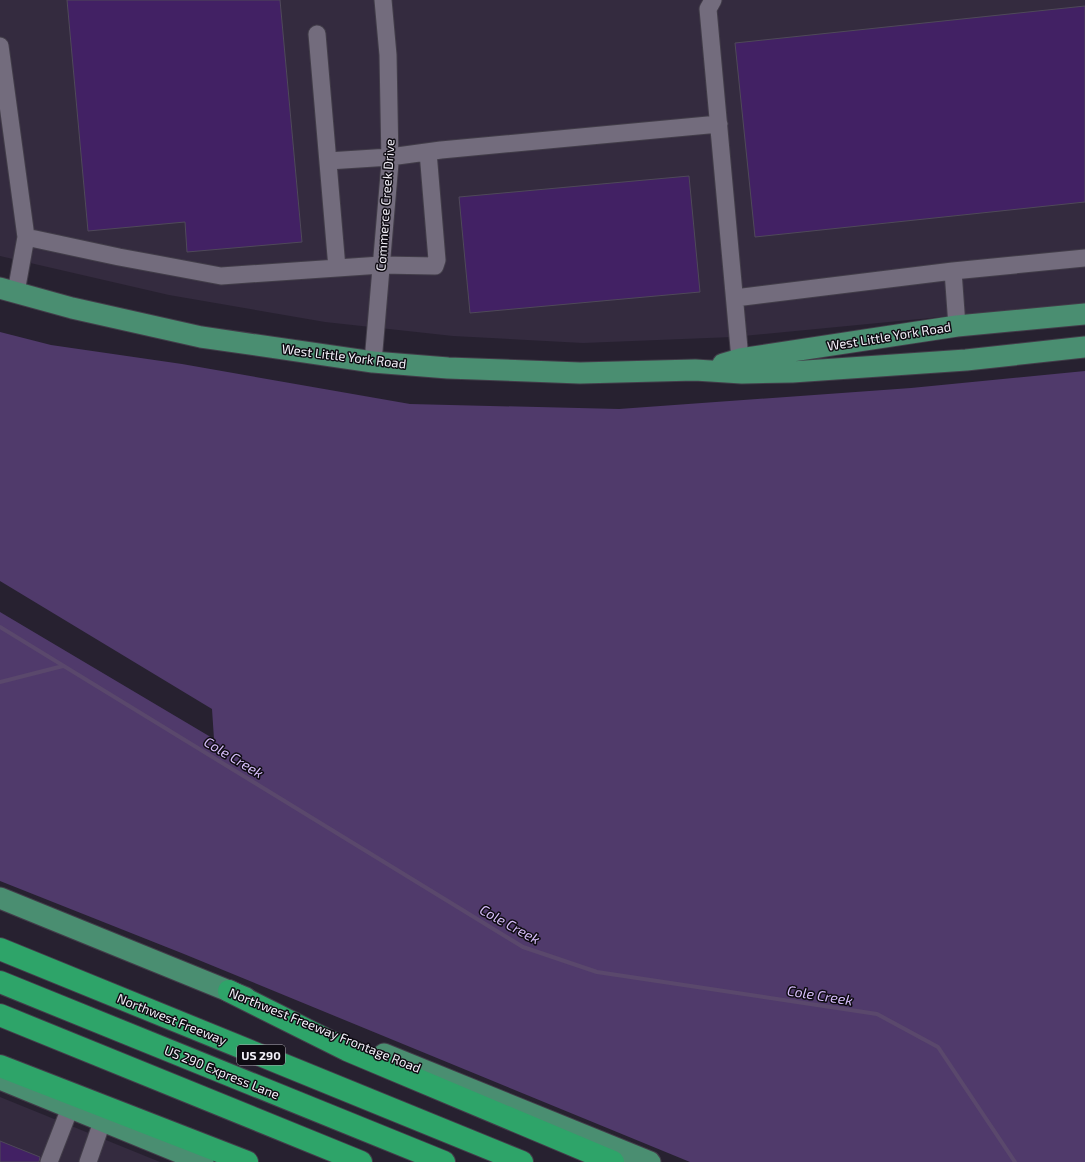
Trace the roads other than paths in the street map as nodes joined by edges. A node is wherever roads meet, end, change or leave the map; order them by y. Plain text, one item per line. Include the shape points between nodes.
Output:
1 (383, 0) edge
2 (714, 0) edge
3 (317, 34) dead end
4 (0, 46) edge
5 (719, 124) junction
6 (428, 152) junction
7 (390, 157) junction
8 (328, 161) junction
9 (26, 237) junction
10 (1085, 258) edge
11 (381, 265) junction
12 (337, 268) junction
13 (953, 271) junction
14 (8, 290) edge
15 (735, 298) junction
16 (1085, 314) edge
17 (956, 326) junction
18 (1085, 347) edge
19 (740, 359) junction
20 (373, 362) junction
21 (695, 370) junction
22 (0, 898) edge
23 (0, 949) edge
24 (0, 982) edge
25 (229, 991) junction
26 (0, 1016) edge
27 (0, 1066) edge
28 (0, 1079) edge
29 (70, 1108) junction
30 (102, 1122) junction
31 (49, 1162) edge
32 (88, 1162) edge
33 (202, 1162) edge
34 (247, 1162) edge
35 (361, 1162) edge
36 (444, 1162) edge
37 (522, 1162) edge
38 (613, 1162) edge
39 (650, 1162) edge

1 - 7 street, Commerce Creek Drive via 388,55
2 - 5 street via 708,9
3 - 8 street
4 - 9 street
5 - 6 street
5 - 15 street
6 - 7 street
6 - 11 street via 437,260 435,266
7 - 8 street
7 - 11 street, Commerce Creek Drive
8 - 12 street
9 - 12 street via 221,276
9 - 14 street
10 - 13 street
11 - 12 street
11 - 20 street, Commerce Creek Drive
13 - 15 street
13 - 17 street
14 - 20 main road, West Little York Road via 72,308 201,336
15 - 19 street
16 - 17 main road, West Little York Road
17 - 19 main road, West Little York Road
18 - 21 main road, West Little York Road via 966,360 792,372 742,373
19 - 21 main road, West Little York Road
20 - 21 main road, West Little York Road via 448,368 580,373
22 - 25 main road, Northwest Freeway Frontage Road
23 - 37 highway, Northwest Freeway / US 290
24 - 36 highway, US 290 Express Lane
25 - 38 highway via 347,1050
25 - 39 main road, Northwest Freeway Frontage Road
26 - 35 highway
27 - 34 highway
28 - 29 main road
29 - 30 main road
29 - 31 street
30 - 32 street
30 - 33 main road

